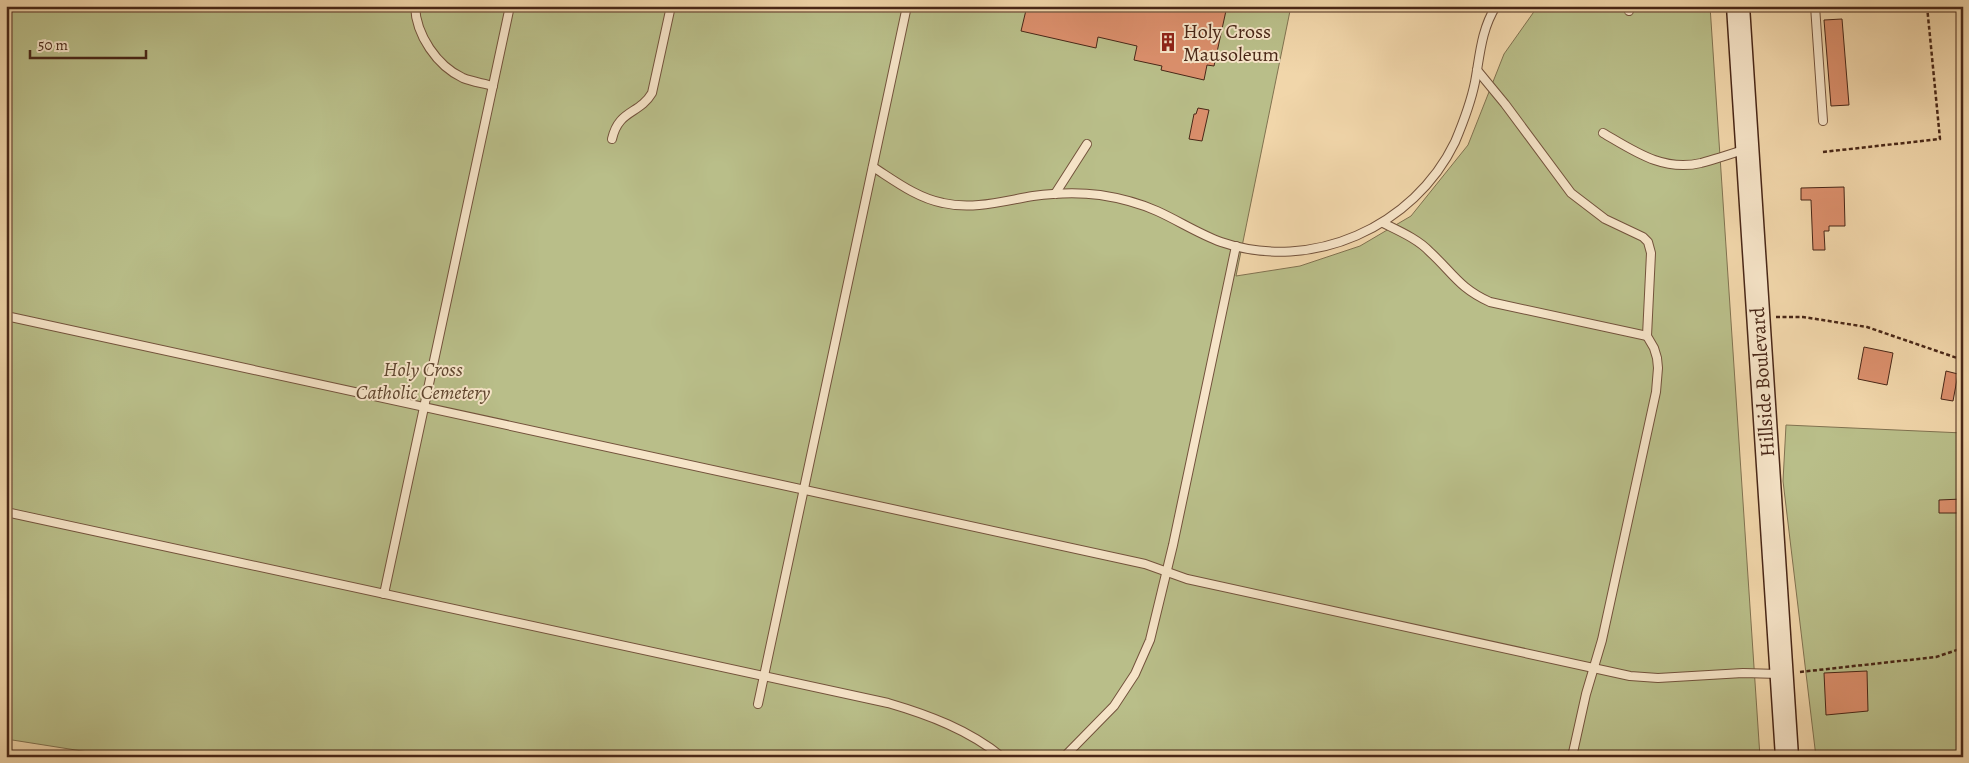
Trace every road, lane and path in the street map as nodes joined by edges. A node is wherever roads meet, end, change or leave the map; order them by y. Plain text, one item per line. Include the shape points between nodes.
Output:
1 (415, 6) edge
2 (510, 6) edge
3 (671, 6) edge
4 (907, 6) edge
5 (1496, 6) edge
6 (1738, 6) edge
7 (1815, 6) edge
8 (1926, 6) edge
9 (1477, 70) junction
10 (493, 86) junction
11 (1823, 121) dead end
12 (1603, 133) dead end
13 (612, 139) dead end
14 (1087, 144) dead end
15 (1748, 149) junction
16 (1824, 152) dead end
17 (873, 167) junction
18 (1055, 194) junction
19 (1384, 223) junction
20 (1236, 246) junction
21 (6, 316) edge
22 (1758, 316) junction
23 (1647, 336) junction
24 (1963, 360) edge
25 (425, 408) junction
26 (804, 490) junction
27 (6, 512) edge
28 (1167, 571) junction
29 (384, 594) junction
30 (1963, 648) edge
31 (1594, 668) junction
32 (1781, 674) junction
33 (764, 676) junction
34 (758, 704) dead end
35 (1002, 757) edge
36 (1064, 757) edge
37 (1572, 757) edge
38 (1787, 757) edge

1 - 10 lane via 421,32 439,60 462,77
2 - 10 lane
3 - 13 lane via 652,93 620,120
4 - 17 lane
5 - 9 lane via 1481,39
6 - 15 main road, Hillside Boulevard
7 - 11 lane
8 - 16 path via 1940,139
9 - 19 lane via 1467,111 1449,152 1422,189
9 - 23 lane via 1571,193 1605,219 1648,242 1652,260
10 - 25 lane
12 - 15 lane via 1665,164 1700,163
14 - 18 lane
15 - 22 main road, Hillside Boulevard
17 - 18 lane via 918,195 957,206
17 - 26 lane
18 - 20 lane via 1097,195 1138,204
19 - 20 lane via 1354,237 1308,250 1281,252
19 - 23 lane via 1422,244 1456,280 1490,302
20 - 28 lane
21 - 25 lane
22 - 24 path via 1803,317 1867,327
22 - 32 main road, Hillside Boulevard
23 - 31 lane via 1657,358 1656,392
25 - 26 lane
25 - 29 lane
26 - 28 lane
26 - 33 lane
27 - 29 lane
28 - 31 lane
28 - 36 lane via 1150,640 1136,674 1114,706
29 - 33 lane
30 - 32 path via 1936,657
31 - 32 lane via 1658,678
31 - 37 lane
32 - 38 main road, Hillside Boulevard
33 - 34 lane
33 - 35 lane via 908,709 953,727

